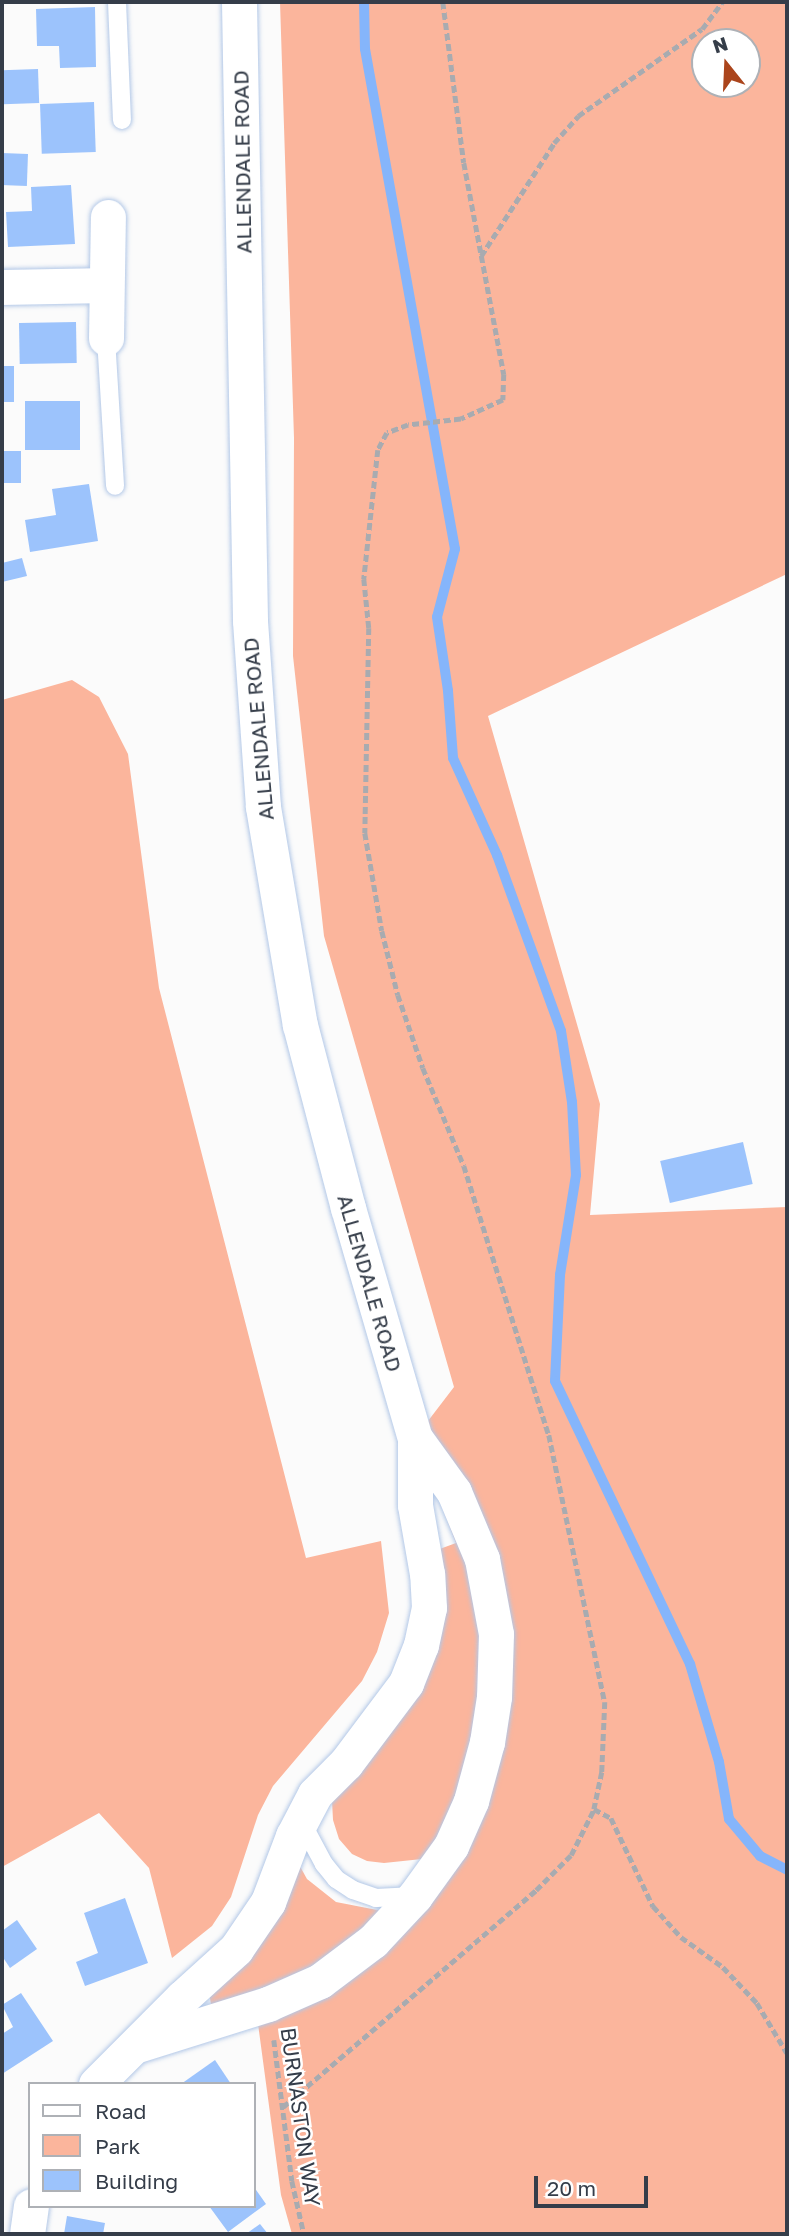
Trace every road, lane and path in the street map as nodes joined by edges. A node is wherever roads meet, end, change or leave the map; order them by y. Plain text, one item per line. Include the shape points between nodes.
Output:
1 (117, 2) edge
2 (239, 2) edge
3 (443, 2) edge
4 (722, 2) edge
5 (122, 120) dead end
6 (108, 217) dead end
7 (481, 256) junction
8 (105, 285) junction
9 (2, 287) edge
10 (106, 338) joint
11 (115, 486) dead end
12 (415, 1438) junction
13 (594, 1809) junction
14 (301, 1821) junction
15 (415, 1896) junction
16 (268, 2004) junction
17 (137, 2045) junction
18 (787, 2053) edge
19 (98, 2082) edge
20 (283, 2107) junction
21 (30, 2208) edge
22 (27, 2234) edge
23 (304, 2234) edge

1 - 5 lane
2 - 12 street, ALLENDALE ROAD via 250,621 263,807 300,1025
3 - 7 path
4 - 7 path via 702,29 578,116 554,143
6 - 8 street
7 - 13 path via 504,374 503,400 461,419 408,425 387,433 378,450 365,548 369,675 365,833 398,995 464,1166 549,1435 605,1702 602,1772
8 - 9 street
8 - 10 street
10 - 11 lane
12 - 14 street, ALLENDALE ROAD via 415,1505 429,1608 421,1645 406,1683 346,1763 315,1794
12 - 15 street, ALLENDALE ROAD via 454,1492 482,1559 496,1634 494,1697 471,1801 451,1846
13 - 18 path via 611,1818 653,1906 681,1937 723,1967 757,2003
13 - 20 path via 570,1855 536,1890
14 - 15 lane via 324,1864 352,1890 376,1898
14 - 17 street, ALLENDALE ROAD via 268,1902 236,1949
15 - 16 street, ALLENDALE ROAD via 373,1941 330,1973
16 - 17 street, ALLENDALE ROAD
16 - 20 path, BURNASTON WAY
17 - 19 street, ALLENDALE ROAD
20 - 23 path, BURNASTON WAY
21 - 22 street

